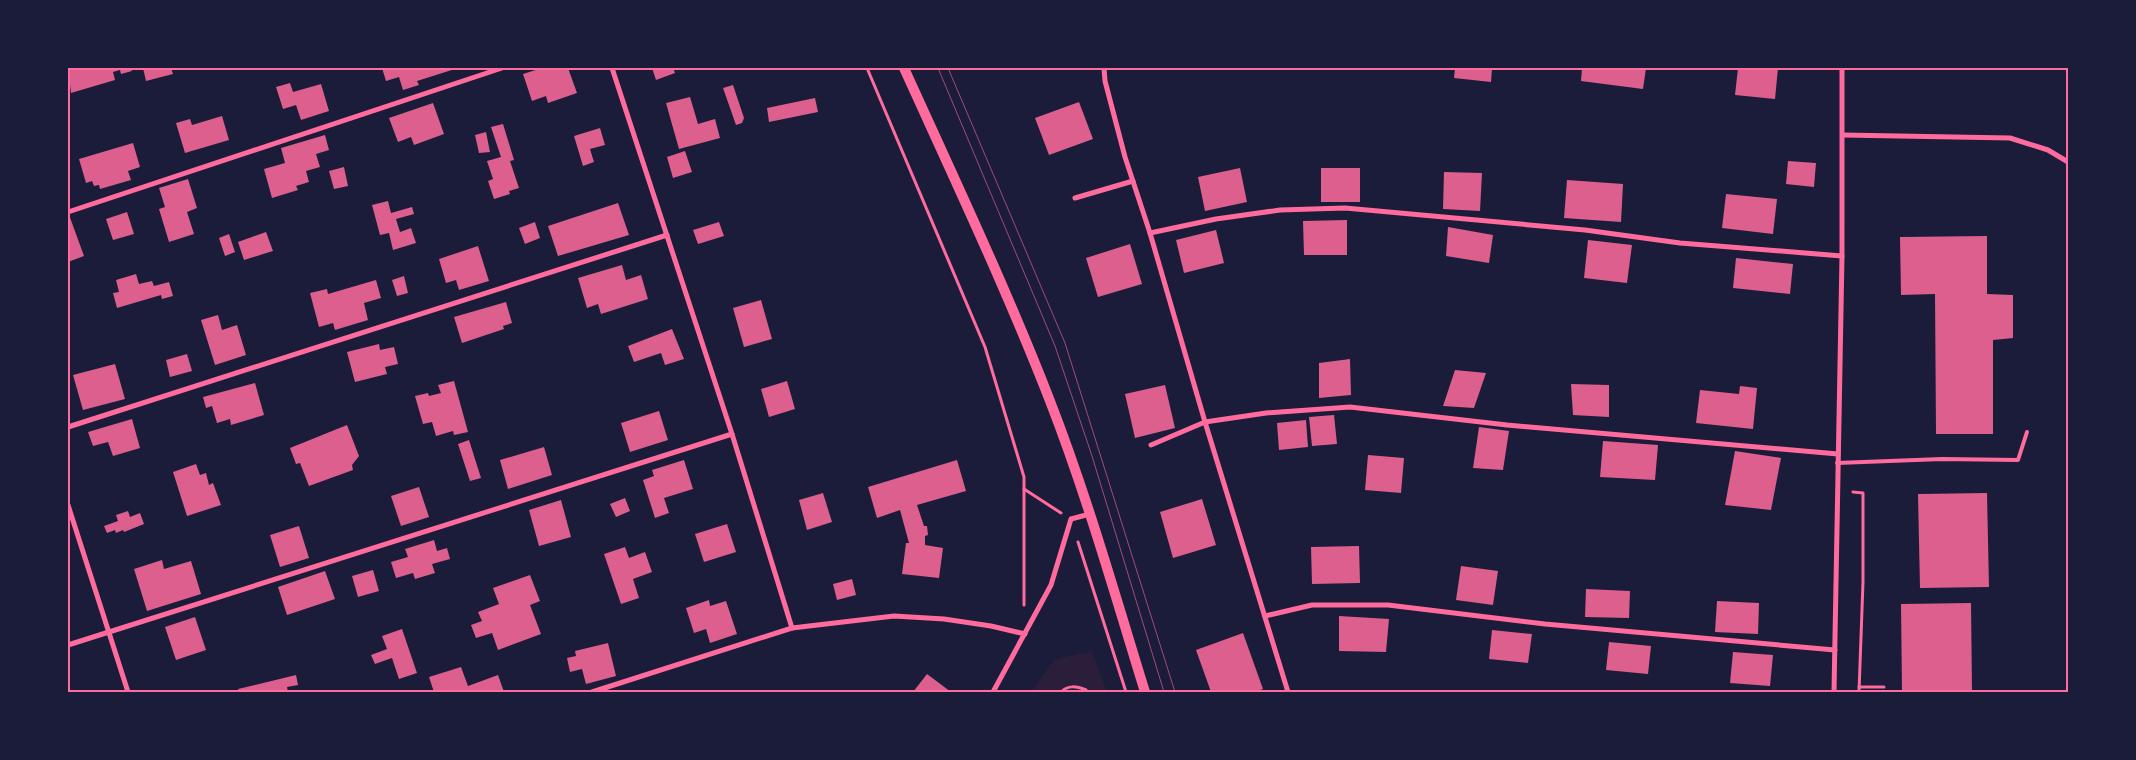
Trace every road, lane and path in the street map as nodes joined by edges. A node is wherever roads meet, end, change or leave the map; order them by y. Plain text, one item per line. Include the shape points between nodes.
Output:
1 (502, 68) edge
2 (612, 68) edge
3 (867, 68) edge
4 (904, 68) edge
5 (1104, 68) edge
6 (1842, 68) edge
7 (1843, 135) junction
8 (2068, 162) edge
9 (1133, 181) junction
10 (1075, 198) dead end
11 (68, 212) edge
12 (1150, 233) junction
13 (667, 235) junction
14 (1842, 256) junction
15 (1205, 422) junction
16 (68, 426) edge
17 (2027, 432) dead end
18 (732, 434) junction
19 (1151, 445) dead end
20 (1838, 454) junction
21 (1837, 463) junction
22 (1023, 489) junction
23 (1853, 492) dead end
24 (68, 505) edge
25 (1090, 514) junction
26 (1071, 519) junction
27 (1265, 616) junction
28 (792, 628) junction
29 (109, 631) junction
30 (1025, 634) junction
31 (68, 645) edge
32 (1835, 650) junction
33 (1859, 687) junction
34 (1884, 687) dead end
35 (128, 692) edge
36 (592, 692) edge
37 (993, 692) edge
38 (1060, 692) edge
39 (1087, 692) edge
40 (1126, 692) edge
41 (1145, 692) edge
42 (1288, 692) edge
43 (1834, 692) edge
44 (1859, 692) edge

1 - 11 street
2 - 13 street
3 - 22 path via 984,347 1024,477
4 - 25 main road via 980,234 1050,400
5 - 9 street
6 - 7 street
7 - 8 street via 2010,138 2048,150
7 - 14 street
9 - 10 street
9 - 12 street
12 - 14 street via 1280,210 1345,208 1585,230 1680,243
12 - 15 street
13 - 16 street
13 - 18 street
14 - 20 street
15 - 19 street
15 - 20 street via 1266,413 1350,407 1507,425
15 - 27 street
17 - 21 lane via 2018,460
18 - 28 street
18 - 29 street
20 - 21 street
21 - 32 street
22 - 26 path
22 - 30 path
23 - 33 path via 1863,493
24 - 29 street
25 - 26 street
25 - 41 main road
26 - 30 street via 1051,585
26 - 40 path
27 - 32 street via 1312,605 1388,605 1545,624
27 - 42 street
28 - 30 street via 894,616 954,620
28 - 36 street
29 - 31 street
29 - 35 street
30 - 37 street
32 - 43 street
33 - 34 path
33 - 44 path
38 - 39 path via 1078,687

